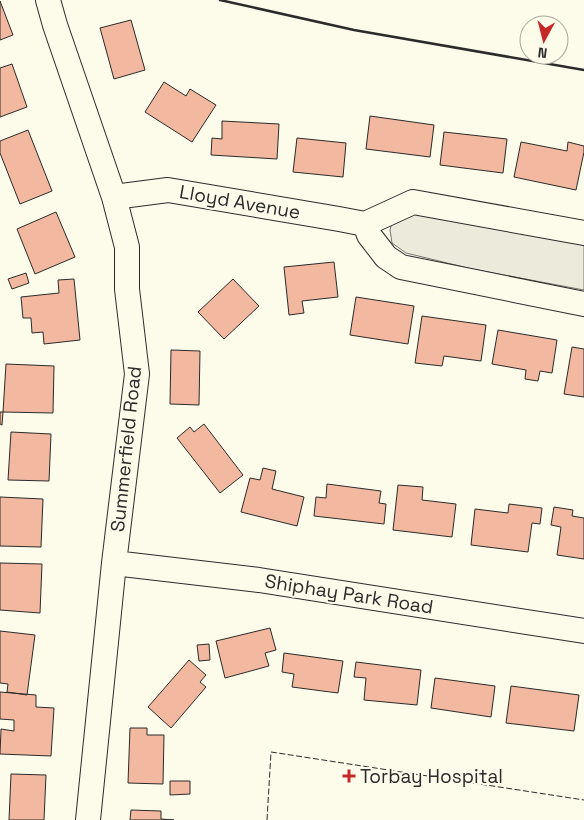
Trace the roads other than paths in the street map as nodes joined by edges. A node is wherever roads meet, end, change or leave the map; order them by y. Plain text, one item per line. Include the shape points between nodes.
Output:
1 (48, 0) edge
2 (114, 197) junction
3 (365, 224) junction
4 (584, 233) edge
5 (584, 304) edge
6 (114, 562) junction
7 (584, 631) edge
8 (88, 820) edge

1 - 2 street, Summerfield Road
2 - 3 street, Lloyd Avenue via 168,190
2 - 6 street, Summerfield Road via 127,247 127,289 137,374
3 - 4 street via 413,202
3 - 5 street via 369,235 386,257 401,267
6 - 7 street, Shiphay Park Road via 259,580
6 - 8 street, Summerfield Road

